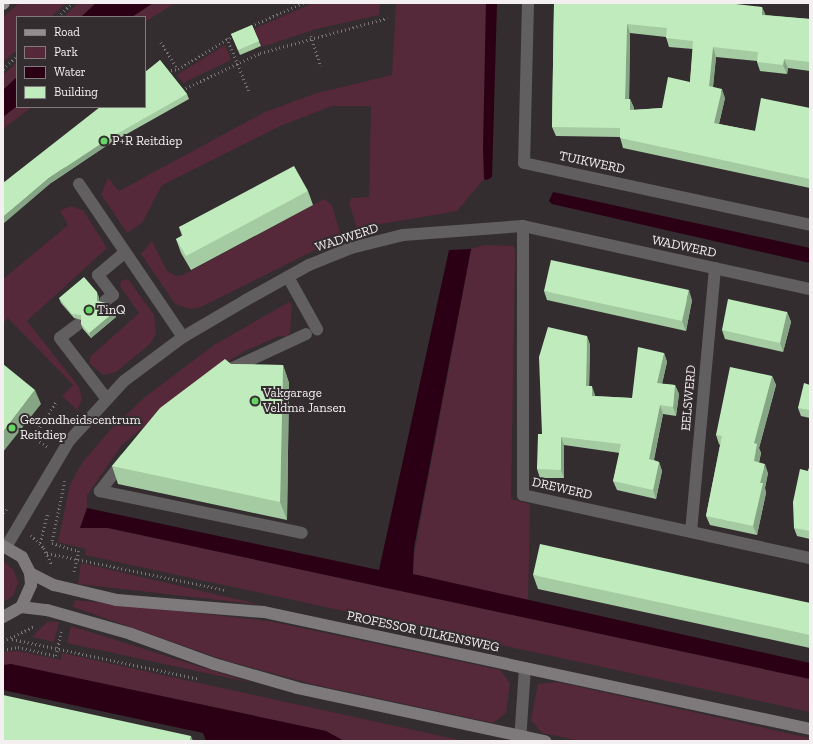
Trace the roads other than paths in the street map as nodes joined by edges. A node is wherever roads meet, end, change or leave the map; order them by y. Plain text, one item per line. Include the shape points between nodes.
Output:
1 (528, 3) edge
2 (78, 184) dead end
3 (810, 225) edge
4 (523, 226) junction
5 (124, 253) junction
6 (715, 268) junction
7 (288, 277) junction
8 (810, 289) edge
9 (106, 301) edge
10 (77, 324) dead end
11 (183, 337) junction
12 (218, 377) edge
13 (106, 398) junction
14 (134, 449) edge
15 (691, 532) junction
16 (302, 533) dead end
17 (5, 547) edge
18 (810, 558) edge
19 (30, 573) junction
20 (21, 607) junction
21 (3, 617) edge
22 (525, 668) junction
23 (810, 729) edge
24 (520, 738) edge
25 (545, 741) edge

1 - 3 street, TUIKWERD via 524,163
2 - 5 street
4 - 6 street, WADWERD
4 - 7 street, WADWERD via 403,235 351,248
4 - 15 street, DREWERD via 523,495
5 - 9 street via 98,276 113,295
5 - 11 street
6 - 8 street, WADWERD
6 - 15 street, EELSWERD
7 - 11 street, WADWERD
7 - 12 street via 312,332
10 - 13 street via 60,338
11 - 13 street, WADWERD
13 - 17 street, WADWERD via 59,455
14 - 16 street via 100,491
15 - 18 street, DREWERD
17 - 19 street via 22,557
19 - 20 street via 31,585
19 - 22 street, PROFESSOR UILKENSWEG via 54,585 117,600 264,612
20 - 21 street
20 - 24 street via 47,610 132,634 214,664 297,688
22 - 23 street, PROFESSOR UILKENSWEG
22 - 24 street
24 - 25 street

